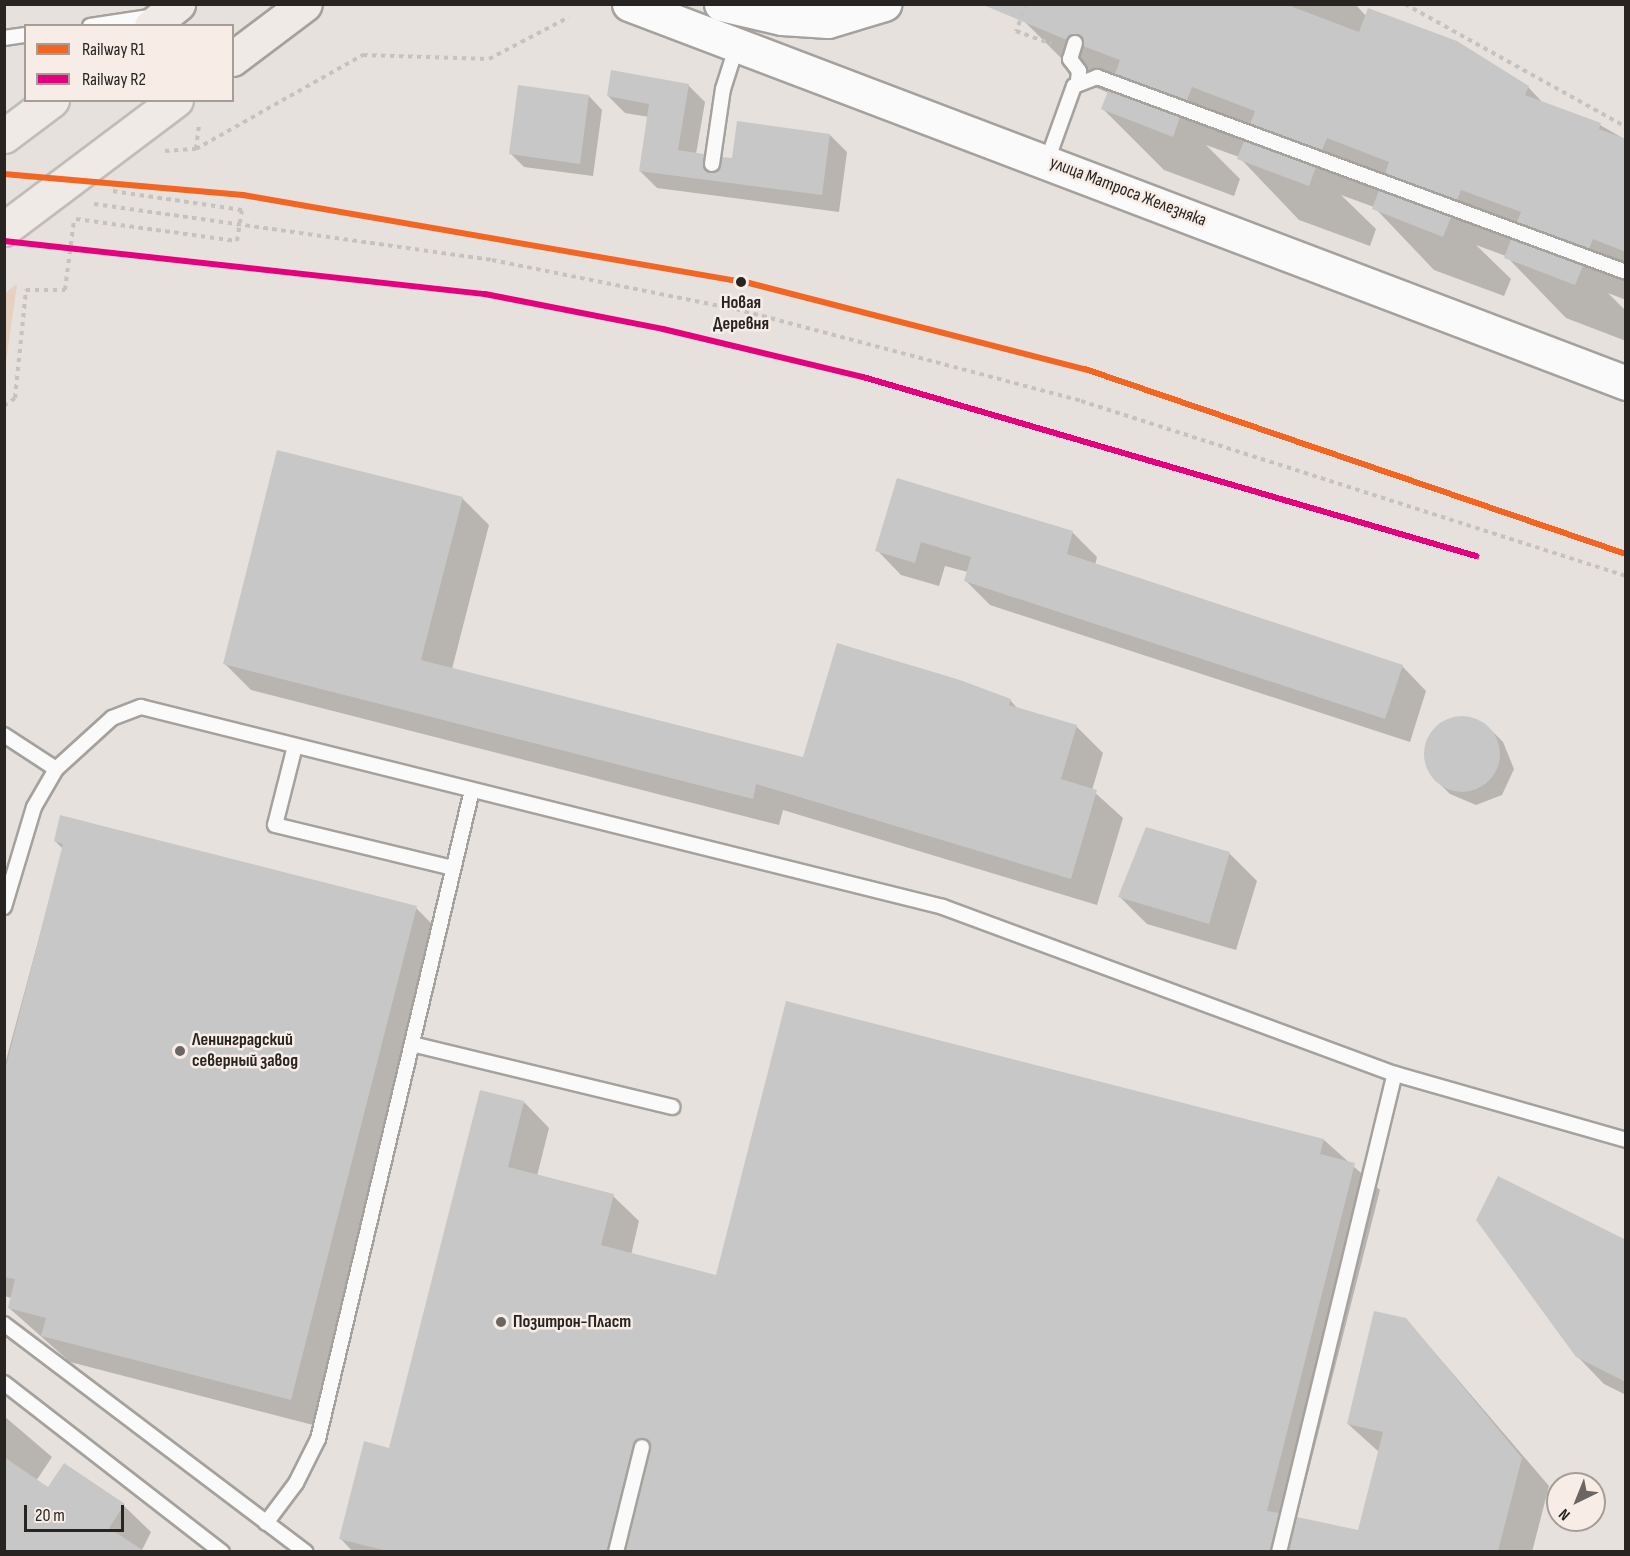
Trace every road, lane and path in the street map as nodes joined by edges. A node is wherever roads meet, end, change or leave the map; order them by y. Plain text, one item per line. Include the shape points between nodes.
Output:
1 (305, 4) edge
2 (629, 4) edge
3 (721, 4) edge
4 (884, 4) edge
5 (1405, 4) edge
6 (159, 16) edge
7 (569, 17) dead end
8 (104, 24) edge
9 (24, 35) edge
10 (4, 38) edge
11 (738, 43) junction
12 (1075, 43) dead end
13 (234, 57) edge
14 (1078, 81) junction
15 (49, 102) edge
16 (173, 102) edge
17 (1626, 127) edge
18 (4, 136) edge
19 (196, 149) dead end
20 (1047, 161) junction
21 (712, 164) dead end
22 (102, 190) dead end
23 (93, 203) dead end
24 (76, 208) dead end
25 (74, 218) junction
26 (240, 224) junction
27 (4, 229) edge
28 (1626, 272) edge
29 (1626, 383) edge
30 (4, 406) edge
31 (1626, 576) edge
32 (4, 735) edge
33 (295, 746) junction
34 (56, 769) junction
35 (472, 790) junction
36 (453, 868) junction
37 (4, 907) edge
38 (412, 1044) junction
39 (1395, 1074) junction
40 (672, 1107) dead end
41 (1626, 1140) edge
42 (4, 1324) edge
43 (4, 1383) edge
44 (642, 1447) dead end
45 (266, 1523) junction
46 (222, 1551) edge
47 (305, 1551) edge
48 (616, 1551) edge
49 (1279, 1551) edge

1 - 13 main road
2 - 11 street, улица Матроса Железняка
3 - 4 street via 782,18 828,21
5 - 17 path
6 - 8 lane
7 - 19 path via 489,59 363,55
9 - 10 lane
11 - 20 street, улица Матроса Железняка
11 - 21 lane via 723,89
12 - 14 lane via 1070,59 1079,71
14 - 20 lane
14 - 28 lane via 1097,77
15 - 18 main road, bridge
16 - 27 main road, bridge
20 - 29 street, улица Матроса Железняка
22 - 26 path via 242,210
23 - 26 path
24 - 25 path
25 - 26 path via 237,241
25 - 30 path via 65,290 26,290 15,398
26 - 31 path via 492,260 736,309 1080,401
32 - 34 lane
33 - 34 lane via 141,707 112,718
33 - 35 lane
33 - 36 lane via 275,825
34 - 37 lane via 34,807
35 - 36 lane
35 - 39 lane via 943,908
36 - 38 lane
38 - 40 lane
38 - 45 lane via 318,1439 297,1484
39 - 41 lane
39 - 49 lane
42 - 45 lane
43 - 46 lane
44 - 48 lane
45 - 47 lane

